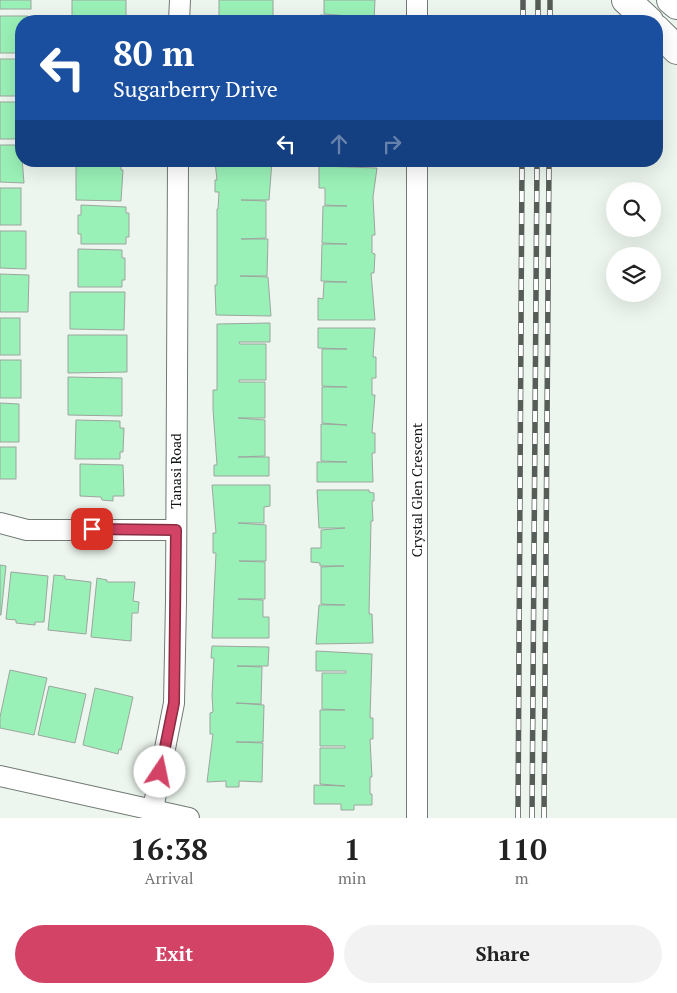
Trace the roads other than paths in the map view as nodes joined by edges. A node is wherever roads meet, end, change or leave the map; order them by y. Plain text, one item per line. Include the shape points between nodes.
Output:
1 (180, 0) edge
2 (417, 0) edge
3 (626, 0) edge
4 (671, 0) edge
5 (677, 5) edge
6 (180, 15) edge
7 (417, 15) edge
8 (642, 15) edge
9 (663, 36) edge
10 (677, 50) edge
11 (178, 167) edge
12 (417, 167) edge
13 (0, 523) edge
14 (176, 530) junction
15 (0, 776) edge
16 (153, 809) junction
17 (189, 818) edge
18 (417, 818) edge

1 - 6 street
2 - 7 street
3 - 8 main road
4 - 5 main road
9 - 10 main road
11 - 14 street, Tanasi Road
12 - 18 street, Crystal Glen Crescent
13 - 14 street via 27,530
14 - 16 street, Tanasi Road via 174,703
15 - 16 street
16 - 17 street

